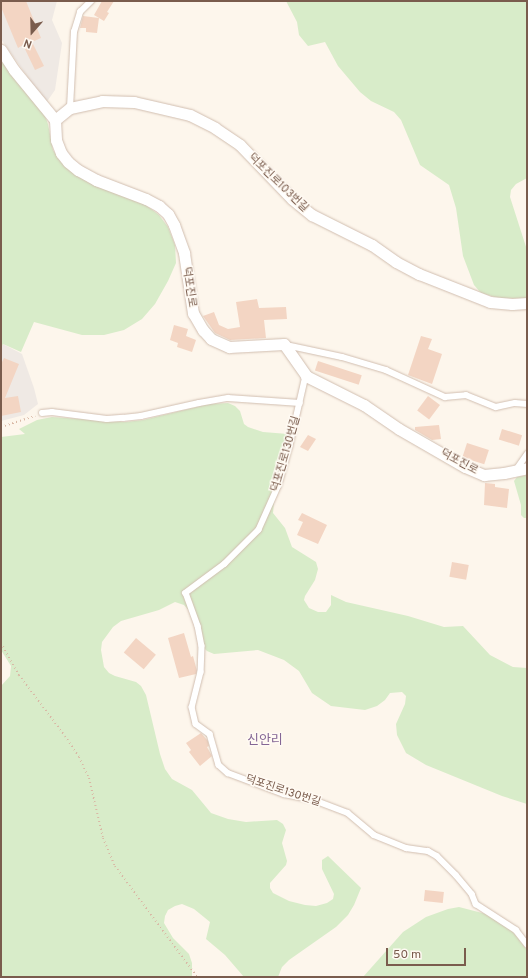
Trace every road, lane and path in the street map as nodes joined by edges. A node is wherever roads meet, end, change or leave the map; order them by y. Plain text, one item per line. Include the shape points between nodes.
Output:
1 (91, 1) edge
2 (1, 50) edge
3 (70, 108) junction
4 (55, 120) junction
5 (527, 303) edge
6 (284, 344) junction
7 (306, 376) junction
8 (300, 404) junction
9 (527, 404) edge
10 (42, 413) joint
11 (1, 426) edge
12 (527, 454) edge
13 (522, 469) edge
14 (1, 643) edge
15 (527, 944) edge
16 (197, 977) edge

1 - 3 lane via 80,12 74,32
2 - 4 street
3 - 4 street, 덕포진로103번길
3 - 5 street, 덕포진로103번길 via 102,101 134,102 190,115 240,145 292,199 312,215 372,245 396,262 419,274 490,302
4 - 6 street, 덕포진로 via 56,140 68,162 96,180 146,198 168,214 184,253 194,313 211,339 229,347
6 - 7 street, 덕포진로
6 - 9 lane via 386,370 445,397 466,395 496,407 515,403
7 - 8 lane, 덕포진로130번길
7 - 13 street, 덕포진로 via 364,405 399,430 484,475
8 - 10 lane via 228,398 123,418 106,419
8 - 15 lane, 덕포진로130번길 via 279,485 259,530 225,564 186,593 202,646 201,672 192,707 196,724 210,734 218,765 228,773 284,794 314,800 348,813 374,835 406,848 437,856 472,894 476,904 516,930
10 - 11 path
12 - 13 lane
14 - 16 path via 19,675 79,757 89,778 103,838 115,866

